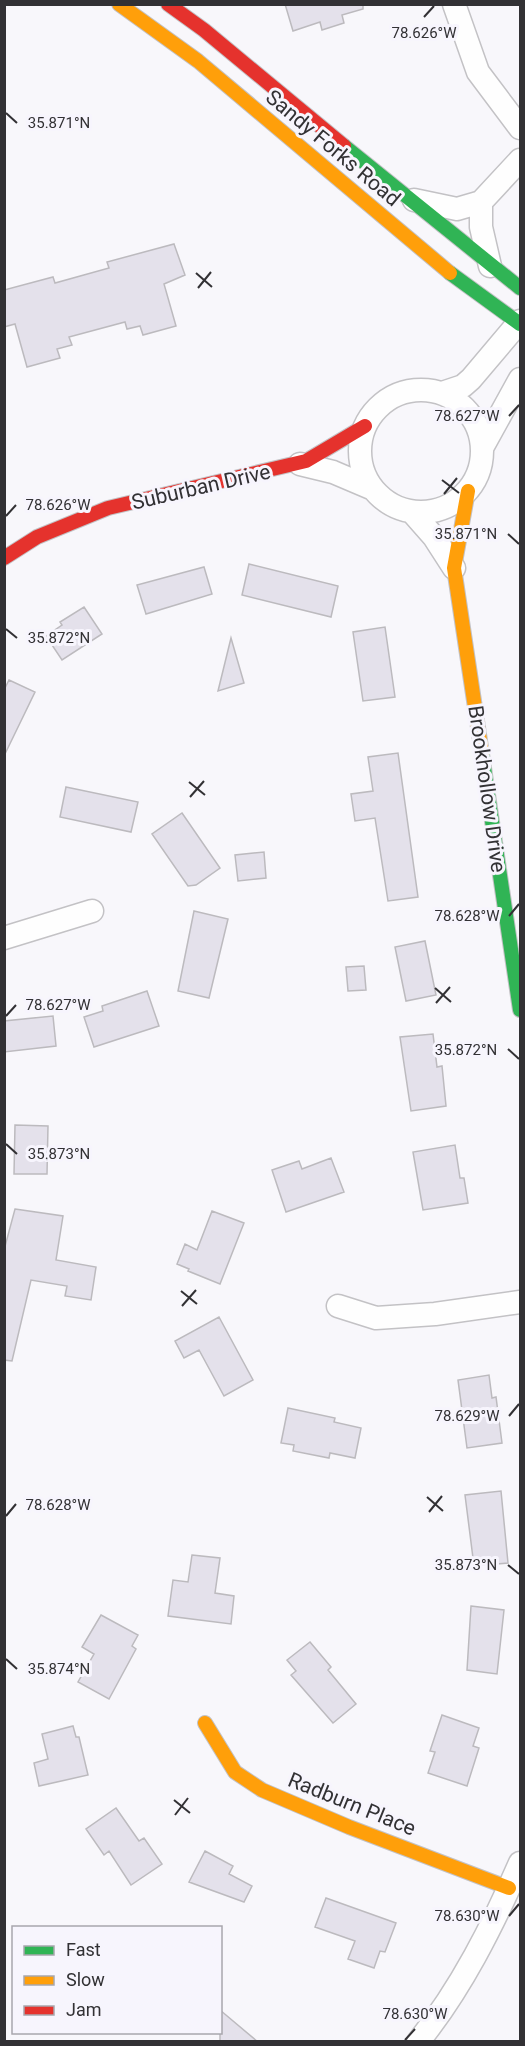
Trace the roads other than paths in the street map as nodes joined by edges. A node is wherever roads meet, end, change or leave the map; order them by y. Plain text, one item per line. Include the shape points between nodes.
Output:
1 (119, 4) edge
2 (168, 4) edge
3 (454, 4) edge
4 (520, 128) edge
5 (520, 160) edge
6 (408, 198) junction
7 (481, 202) junction
8 (490, 266) junction
9 (520, 288) edge
10 (520, 322) edge
11 (520, 380) edge
12 (442, 393) junction
13 (365, 426) junction
14 (481, 440) junction
15 (300, 464) junction
16 (369, 483) junction
17 (468, 491) junction
18 (412, 512) junction
19 (4, 558) edge
20 (454, 568) junction
21 (92, 911) dead end
22 (4, 938) edge
23 (520, 1010) edge
24 (520, 1302) edge
25 (338, 1306) dead end
26 (205, 1723) dead end
27 (520, 1863) edge
28 (509, 1888) junction
29 (418, 2042) edge

1 - 10 street, Sandy Forks Road via 210,70 346,188 481,297
2 - 6 street, Sandy Forks Road
3 - 4 street via 478,72
5 - 7 street
6 - 7 street via 457,209
6 - 8 street, Sandy Forks Road
7 - 8 street via 481,227
8 - 9 street, Sandy Forks Road
10 - 12 street, Suburban Drive via 471,379
11 - 14 street, Brookhollow Drive
12 - 13 street, Suburban Drive via 415,391 389,399 375,410
12 - 14 street via 465,409
13 - 15 street, Suburban Drive
13 - 16 street via 360,443 361,462
14 - 17 street, Brookhollow Drive via 479,471
15 - 16 street, Suburban Drive
15 - 19 street, Suburban Drive via 142,499 70,523 22,545
16 - 18 street, Brookhollow Drive via 391,504
17 - 18 street via 442,509
17 - 20 street, Brookhollow Drive
18 - 20 street, Brookhollow Drive
20 - 23 street, Brookhollow Drive
21 - 22 street
24 - 25 street via 375,1318
26 - 28 street, Radburn Place via 235,1772 262,1790
27 - 28 street
28 - 29 street via 458,1985

